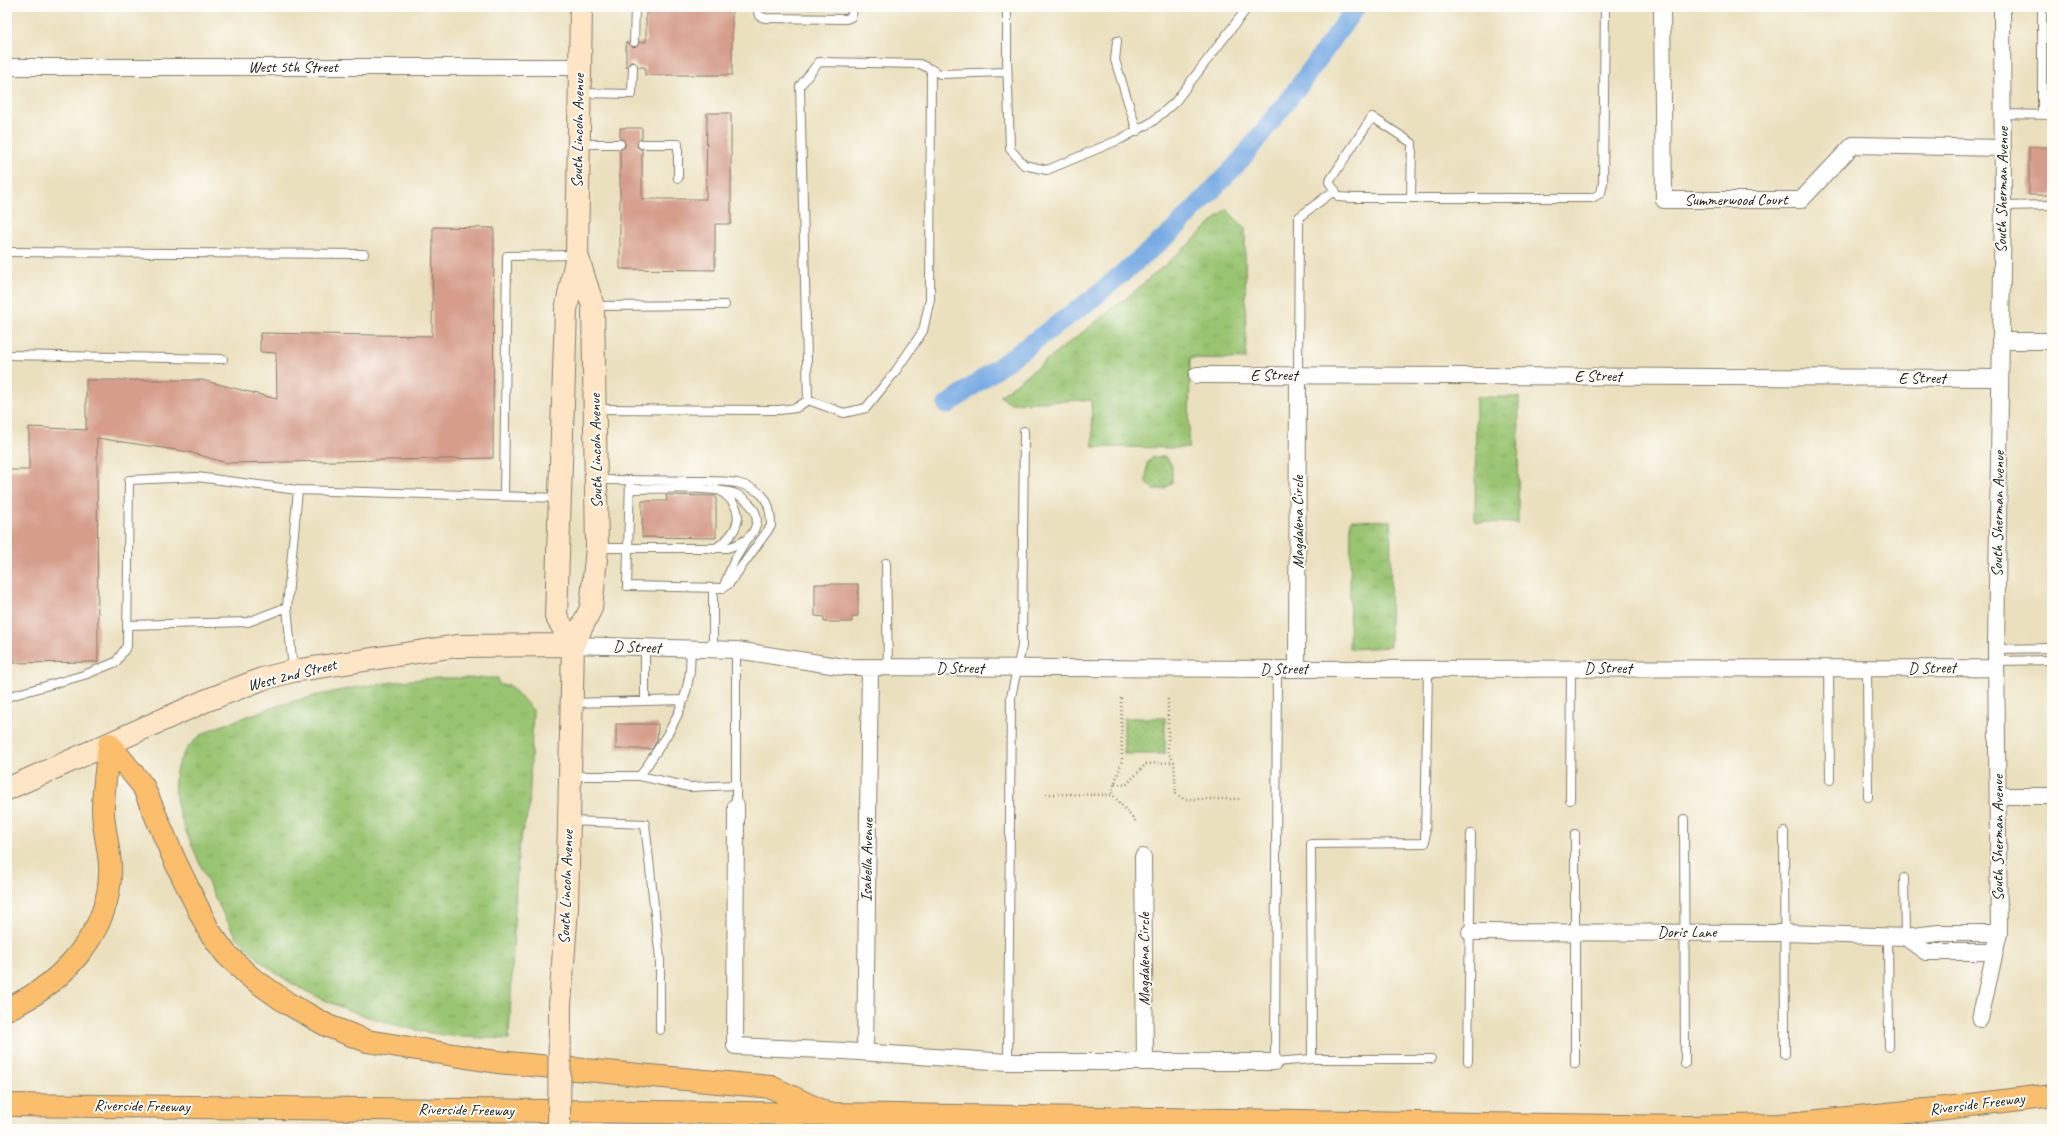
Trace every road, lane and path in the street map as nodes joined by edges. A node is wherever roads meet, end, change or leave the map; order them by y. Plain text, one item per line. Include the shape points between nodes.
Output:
1 (581, 7) edge
2 (635, 7) edge
3 (757, 7) edge
4 (854, 7) edge
5 (1007, 7) edge
6 (1248, 7) edge
7 (1605, 7) edge
8 (1662, 7) edge
9 (2002, 7) edge
10 (2042, 7) edge
11 (1117, 41) dead end
12 (634, 42) dead end
13 (7, 67) edge
14 (579, 67) junction
15 (633, 67) dead end
16 (931, 69) junction
17 (1007, 72) junction
18 (579, 93) junction
19 (2003, 114) junction
20 (2042, 115) junction
21 (2052, 115) edge
22 (1137, 131) junction
23 (578, 144) junction
24 (620, 144) dead end
25 (642, 144) dead end
26 (2003, 148) junction
27 (678, 178) dead end
28 (1335, 190) junction
29 (1410, 198) junction
30 (2052, 205) edge
31 (2003, 206) junction
32 (7, 252) edge
33 (364, 254) dead end
34 (577, 255) junction
35 (724, 305) dead end
36 (593, 306) junction
37 (2000, 341) junction
38 (2052, 341) edge
39 (7, 355) edge
40 (223, 359) dead end
41 (1197, 375) dead end
42 (1298, 375) junction
43 (2000, 378) junction
44 (808, 400) junction
45 (595, 409) junction
46 (1024, 431) dead end
47 (596, 480) junction
48 (630, 480) junction
49 (630, 489) junction
50 (298, 490) junction
51 (720, 490) junction
52 (504, 496) junction
53 (561, 498) junction
54 (748, 538) junction
55 (596, 548) junction
56 (629, 548) junction
57 (714, 549) junction
58 (886, 563) dead end
59 (713, 588) junction
60 (722, 588) junction
61 (287, 607) junction
62 (127, 625) junction
63 (573, 645) junction
64 (645, 647) junction
65 (691, 648) junction
66 (2052, 648) edge
67 (713, 649) junction
68 (736, 650) junction
69 (1996, 659) junction
70 (2052, 660) edge
71 (870, 667) junction
72 (888, 667) junction
73 (1018, 668) junction
74 (1571, 668) junction
75 (1277, 669) junction
76 (1297, 669) junction
77 (1428, 669) junction
78 (1829, 669) junction
79 (1867, 669) junction
80 (293, 671) junction
81 (7, 697) edge
82 (1121, 698) dead end
83 (1168, 699) dead end
84 (684, 700) junction
85 (645, 701) junction
86 (571, 703) junction
87 (109, 744) junction
88 (1174, 762) junction
89 (570, 776) junction
90 (640, 776) junction
91 (1830, 780) dead end
92 (736, 784) junction
93 (1115, 784) junction
94 (7, 789) edge
95 (1046, 794) dead end
96 (1113, 795) junction
97 (1998, 796) junction
98 (2052, 796) edge
99 (1868, 797) dead end
100 (1242, 799) dead end
101 (1570, 800) dead end
102 (736, 806) joint
103 (1684, 818) dead end
104 (569, 821) junction
105 (1137, 823) dead end
106 (1784, 832) dead end
107 (1471, 834) dead end
108 (1575, 834) dead end
109 (1143, 858) dead end
110 (1904, 878) dead end
111 (1470, 932) junction
112 (1575, 932) junction
113 (1685, 932) junction
114 (1785, 933) junction
115 (1999, 933) junction
116 (1888, 937) junction
117 (1905, 937) junction
118 (1996, 952) junction
119 (7, 1008) edge
120 (1980, 1019) dead end
121 (660, 1030) dead end
122 (1889, 1047) dead end
123 (864, 1052) junction
124 (1785, 1054) dead end
125 (1312, 1059) junction
126 (1431, 1060) dead end
127 (1145, 1061) junction
128 (1468, 1061) dead end
129 (1008, 1062) junction
130 (1275, 1062) junction
131 (1575, 1064) dead end
132 (1685, 1064) dead end
133 (2052, 1095) edge
134 (7, 1104) edge
135 (829, 1114) junction
136 (559, 1129) edge

1 - 14 main road, South Lincoln Avenue
2 - 12 lane
3 - 4 lane via 759,16 765,18 846,19 851,17
5 - 17 lane
6 - 22 lane via 1175,102
7 - 29 lane via 1603,183 1600,193 1592,198
8 - 26 street, Summerwood Court via 1664,200 1801,200 1853,145
9 - 19 street, South Sherman Avenue
10 - 20 lane
11 - 22 lane via 1115,60
13 - 14 street, West 5th Street
14 - 18 main road, South Lincoln Avenue
15 - 18 lane via 632,94
16 - 17 lane via 940,74
16 - 44 lane via 930,298 923,331 866,408 844,412
16 - 44 lane via 920,64 819,62 800,86
17 - 22 lane via 1010,149 1024,165 1047,170
18 - 23 main road, South Lincoln Avenue
19 - 20 lane
19 - 26 street, South Sherman Avenue
20 - 21 lane
23 - 24 lane
23 - 34 main road, South Lincoln Avenue
25 - 27 lane via 678,144
26 - 31 street, South Sherman Avenue
28 - 29 lane via 1339,197
28 - 29 lane via 1329,182 1372,117 1412,143
28 - 42 lane via 1299,217
30 - 31 lane
31 - 37 street, South Sherman Avenue
32 - 33 lane
34 - 36 main road, South Lincoln Avenue
34 - 52 lane via 507,256
34 - 53 main road, South Lincoln Avenue via 566,310
35 - 36 lane
36 - 45 main road, South Lincoln Avenue
37 - 38 street
37 - 43 street, South Sherman Avenue
39 - 40 lane
41 - 42 street, E Street
42 - 43 street, E Street
42 - 76 street, Magdalena Circle
43 - 69 street, South Sherman Avenue
44 - 45 lane via 796,408 779,410
45 - 47 main road, South Lincoln Avenue
46 - 73 lane via 1022,646
47 - 48 lane
47 - 55 main road, South Lincoln Avenue
48 - 49 lane
48 - 60 lane via 738,483 762,495 768,504 771,526 729,584
49 - 51 lane
49 - 56 lane
50 - 52 lane
50 - 61 lane
50 - 62 lane via 198,477 129,480
51 - 54 lane via 736,494 746,500 755,512 756,526
51 - 57 lane via 733,500 737,510 737,524 734,534
52 - 53 lane
53 - 63 main road, South Lincoln Avenue via 556,616
54 - 57 lane via 727,548
54 - 60 lane
55 - 56 lane
55 - 63 main road, South Lincoln Avenue via 591,608
56 - 57 lane
56 - 59 lane via 627,586
58 - 72 lane
59 - 60 lane
59 - 67 lane
61 - 62 lane via 248,622
61 - 80 lane
62 - 81 lane via 127,646 116,662 84,675
63 - 64 street, D Street
63 - 80 main road, West 2nd Street via 457,646
63 - 86 main road, South Lincoln Avenue
64 - 65 street, D Street
64 - 85 lane
65 - 67 street, D Street
65 - 84 lane via 690,676
66 - 69 lane
67 - 68 street, D Street
68 - 71 street, D Street via 844,668
68 - 92 lane
69 - 70 lane
69 - 79 street, D Street
69 - 97 street, South Sherman Avenue
71 - 72 street, D Street
71 - 123 street, Isabella Avenue
72 - 73 street, D Street
73 - 75 street, D Street
73 - 129 lane via 1011,697
74 - 77 street, D Street
74 - 78 street, D Street
74 - 101 lane
75 - 76 street, D Street
75 - 130 lane
76 - 77 street, D Street
77 - 125 lane via 1425,843 1311,844
78 - 79 street, D Street
78 - 91 lane
79 - 99 lane
80 - 87 main road, West 2nd Street via 262,679 205,701
82 - 93 path via 1122,761
83 - 88 path via 1168,752
84 - 85 lane
84 - 90 lane via 664,741
85 - 86 lane
86 - 89 main road, South Lincoln Avenue
87 - 94 main road, West 2nd Street
87 - 119 highway via 103,811 110,866 106,899 100,919 89,940 61,974 32,996
87 - 135 highway via 143,786 209,931 226,954 249,976 286,1003 328,1026 367,1041 497,1062 771,1087
88 - 93 path via 1146,764 1126,785
88 - 100 path via 1175,789 1180,797
89 - 90 lane
89 - 104 main road, South Lincoln Avenue
90 - 92 lane via 690,787
92 - 102 lane
93 - 96 path
95 - 96 path
96 - 105 path
97 - 98 street
97 - 115 street, South Sherman Avenue
102 - 123 street via 735,1046
103 - 113 lane
104 - 121 lane via 645,824 660,959
104 - 136 main road, South Lincoln Avenue, bridge via 567,908 560,1005
106 - 114 lane
107 - 111 lane
108 - 112 lane
109 - 127 street, Magdalena Circle
110 - 117 lane
111 - 112 street, Doris Lane
111 - 128 lane
112 - 113 street, Doris Lane
112 - 131 lane
113 - 114 street, Doris Lane
113 - 132 lane
114 - 116 street, Doris Lane
114 - 124 lane
115 - 117 street, Doris Lane via 1940,933
115 - 118 street, South Sherman Avenue
116 - 117 street, Doris Lane
116 - 122 lane
117 - 118 street via 1926,952
118 - 120 street, South Sherman Avenue
123 - 129 street
125 - 126 lane
125 - 130 lane
127 - 129 street
127 - 130 street
133 - 135 highway, Riverside Freeway via 1779,1125 1686,1127
134 - 135 highway, Riverside Freeway

